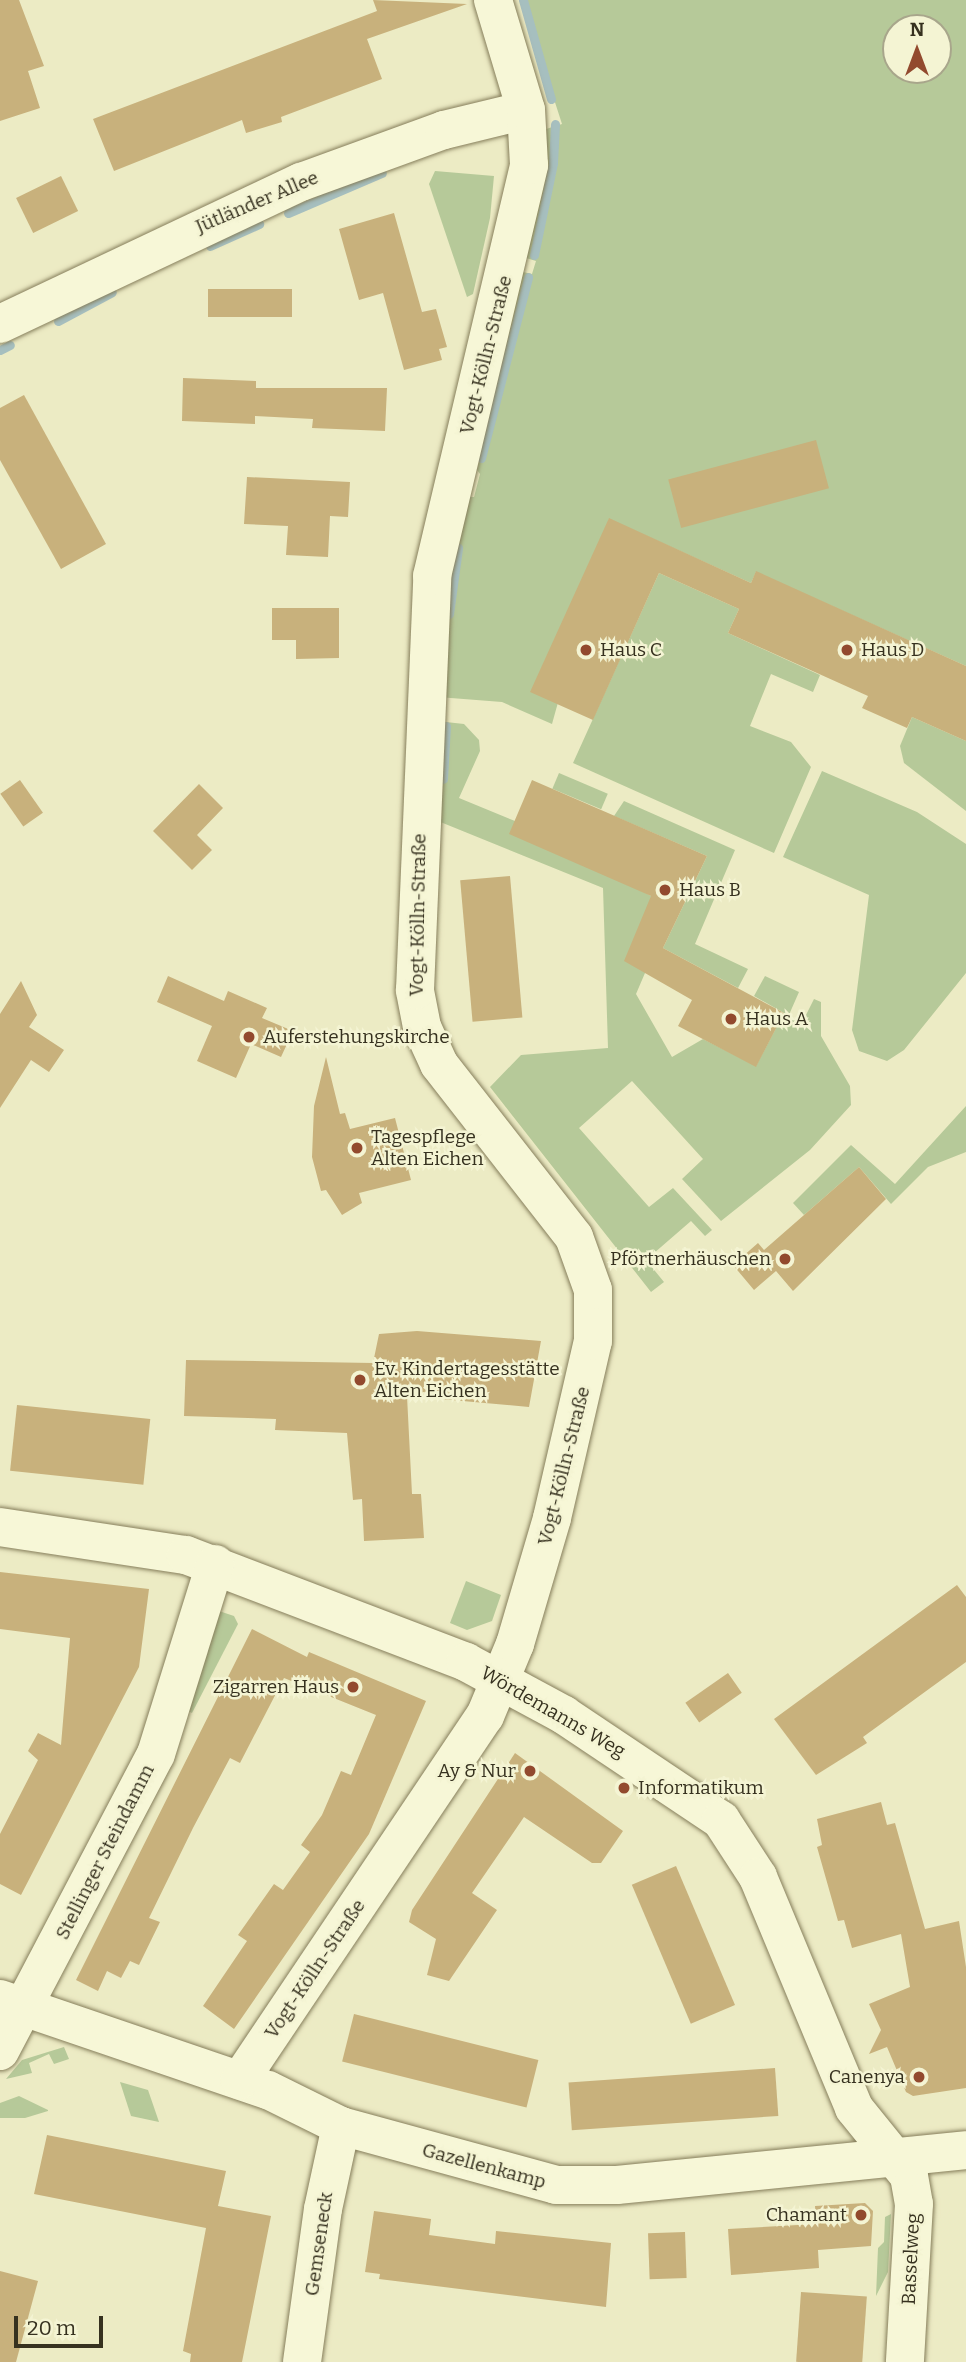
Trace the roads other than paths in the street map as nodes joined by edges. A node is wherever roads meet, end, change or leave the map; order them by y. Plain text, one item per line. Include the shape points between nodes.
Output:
1 (493, 0) edge
2 (526, 110) junction
3 (0, 324) edge
4 (0, 1527) edge
5 (215, 1564) junction
6 (501, 1679) junction
7 (12, 2003) edge
8 (0, 2052) edge
9 (240, 2080) junction
10 (341, 2126) junction
11 (966, 2150) edge
12 (899, 2161) junction
13 (302, 2362) edge
14 (905, 2362) edge

1 - 2 street, Vogt-Kölln-Straße
2 - 3 street, Jütländer Allee via 444,131 301,182
2 - 6 street, Vogt-Kölln-Straße via 526,195 432,576 415,969 422,1027 439,1064 564,1219 593,1290 593,1341 582,1396 545,1543
4 - 5 street, Wördemanns Weg via 154,1548
5 - 6 street, Wördemanns Weg
5 - 7 street, Stellinger Steindamm via 156,1754
6 - 9 street, Vogt-Kölln-Straße via 476,1731
6 - 12 street, Wördemanns Weg via 694,1798 721,1820 758,1877 854,2108
7 - 8 street, Stellinger Steindamm
7 - 9 street, Gazellenkamp
9 - 10 street, Gazellenkamp
10 - 12 street, Gazellenkamp via 527,2179 576,2186
10 - 13 street, Gemseneck via 323,2209
11 - 12 street, Gazellenkamp
12 - 14 street, Basselweg via 909,2176 914,2204

